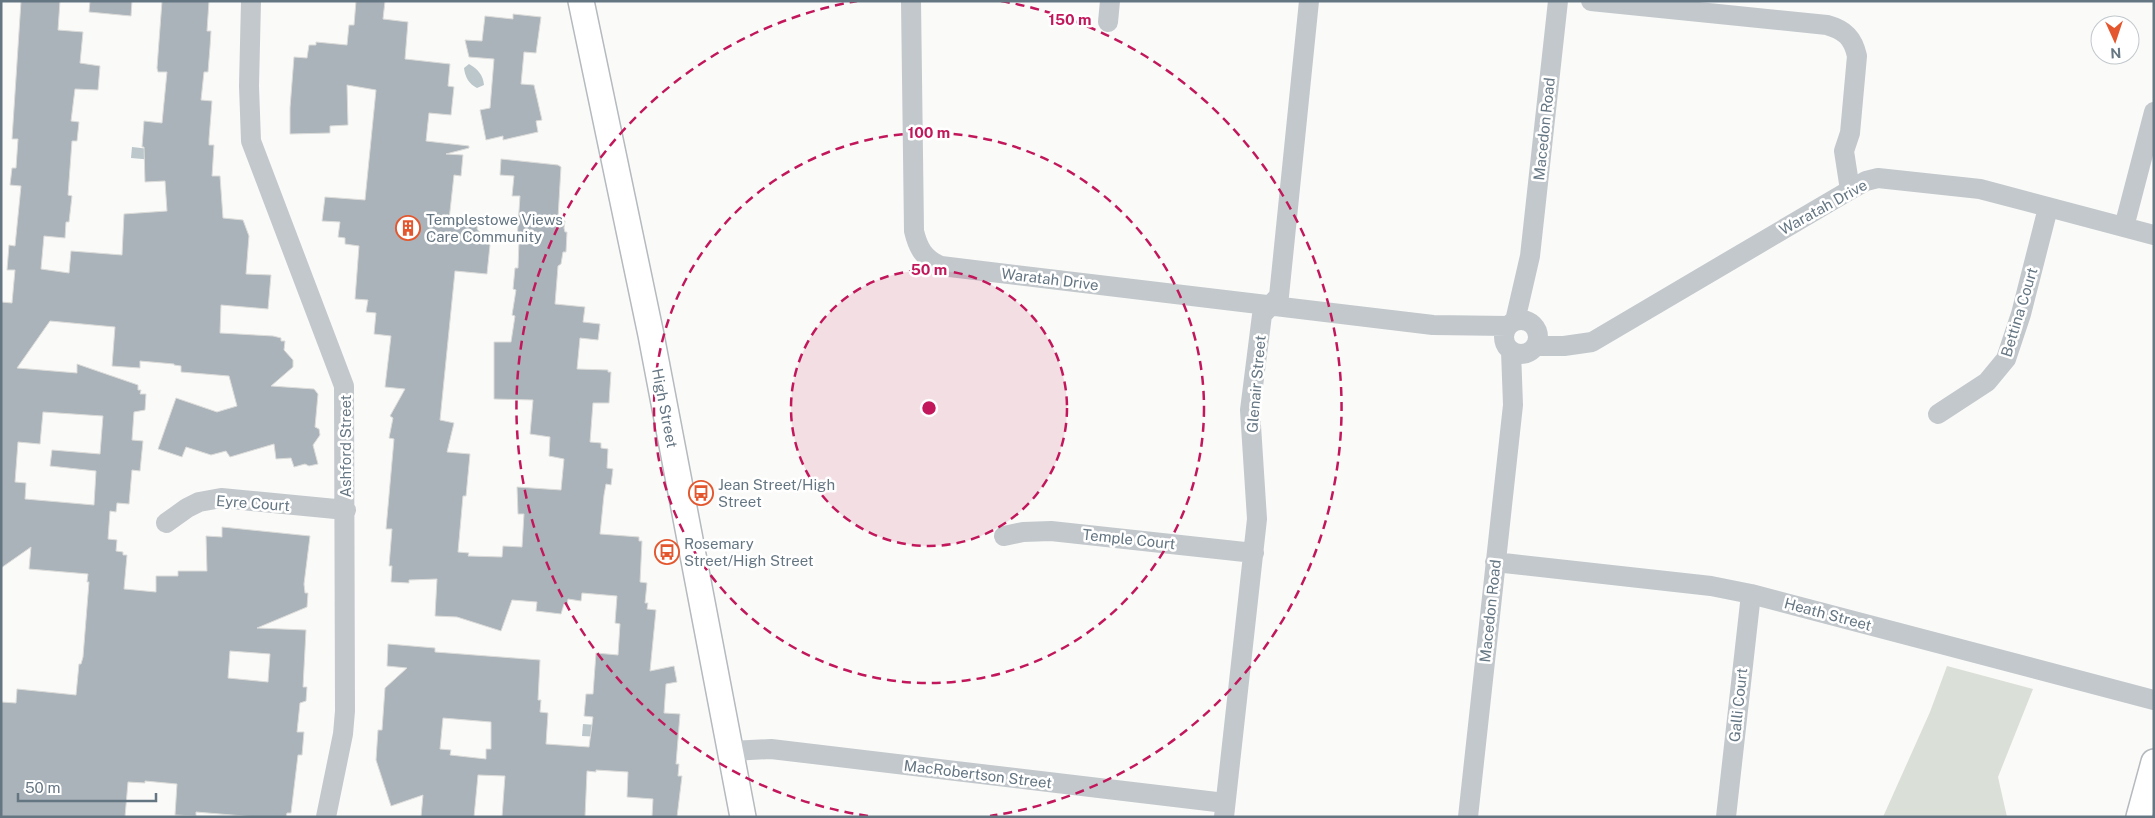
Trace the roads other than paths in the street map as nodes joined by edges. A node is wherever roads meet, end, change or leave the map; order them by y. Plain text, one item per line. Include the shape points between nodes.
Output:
1 (251, 1) edge
2 (581, 1) edge
3 (911, 1) edge
4 (1110, 1) edge
5 (1309, 1) edge
6 (1558, 1) edge
7 (1591, 1) edge
8 (1108, 22) dead end
9 (2154, 112) edge
10 (1858, 185) junction
11 (2048, 208) junction
12 (2124, 227) junction
13 (2154, 235) edge
14 (1270, 306) junction
15 (1522, 337) junction
16 (1938, 414) dead end
17 (346, 510) junction
18 (166, 523) dead end
19 (1004, 536) dead end
20 (1254, 553) junction
21 (1495, 562) junction
22 (1751, 594) junction
23 (2154, 700) edge
24 (731, 751) junction
25 (2154, 762) edge
26 (1224, 810) edge
27 (326, 817) edge
28 (743, 817) edge
29 (1468, 817) edge
30 (1726, 817) edge
31 (2139, 817) edge

1 - 17 street, Ashford Street via 251,141 344,386
2 - 24 main road, High Street via 651,335
3 - 14 street, Waratah Drive via 914,231 927,258 941,266
4 - 8 street
5 - 14 street, Glenair Street via 1279,296
6 - 15 street, Macedon Road
7 - 10 street via 1838,28 1852,39 1857,56 1850,133
9 - 12 street
10 - 11 street, Waratah Drive via 1889,178 1972,188
10 - 15 street, Waratah Drive via 1603,336 1580,345
11 - 12 street, Waratah Drive
11 - 16 street, Bettina Court via 2006,359 1987,382
12 - 13 street, Waratah Drive
14 - 15 street, Waratah Drive
14 - 20 street, Glenair Street via 1262,315 1250,410 1258,506
15 - 21 street, Macedon Road
17 - 18 street, Eyre Court via 221,498 199,502
17 - 27 street, Ashford Street via 345,711
19 - 20 street, Temple Court via 1051,531
20 - 26 street, Glenair Street
21 - 22 street, Heath Street via 1711,586
21 - 29 street, Macedon Road
22 - 23 street, Heath Street
22 - 30 street, Galli Court
24 - 26 street, MacRobertson Street via 771,749
24 - 28 main road, High Street
25 - 31 main road

